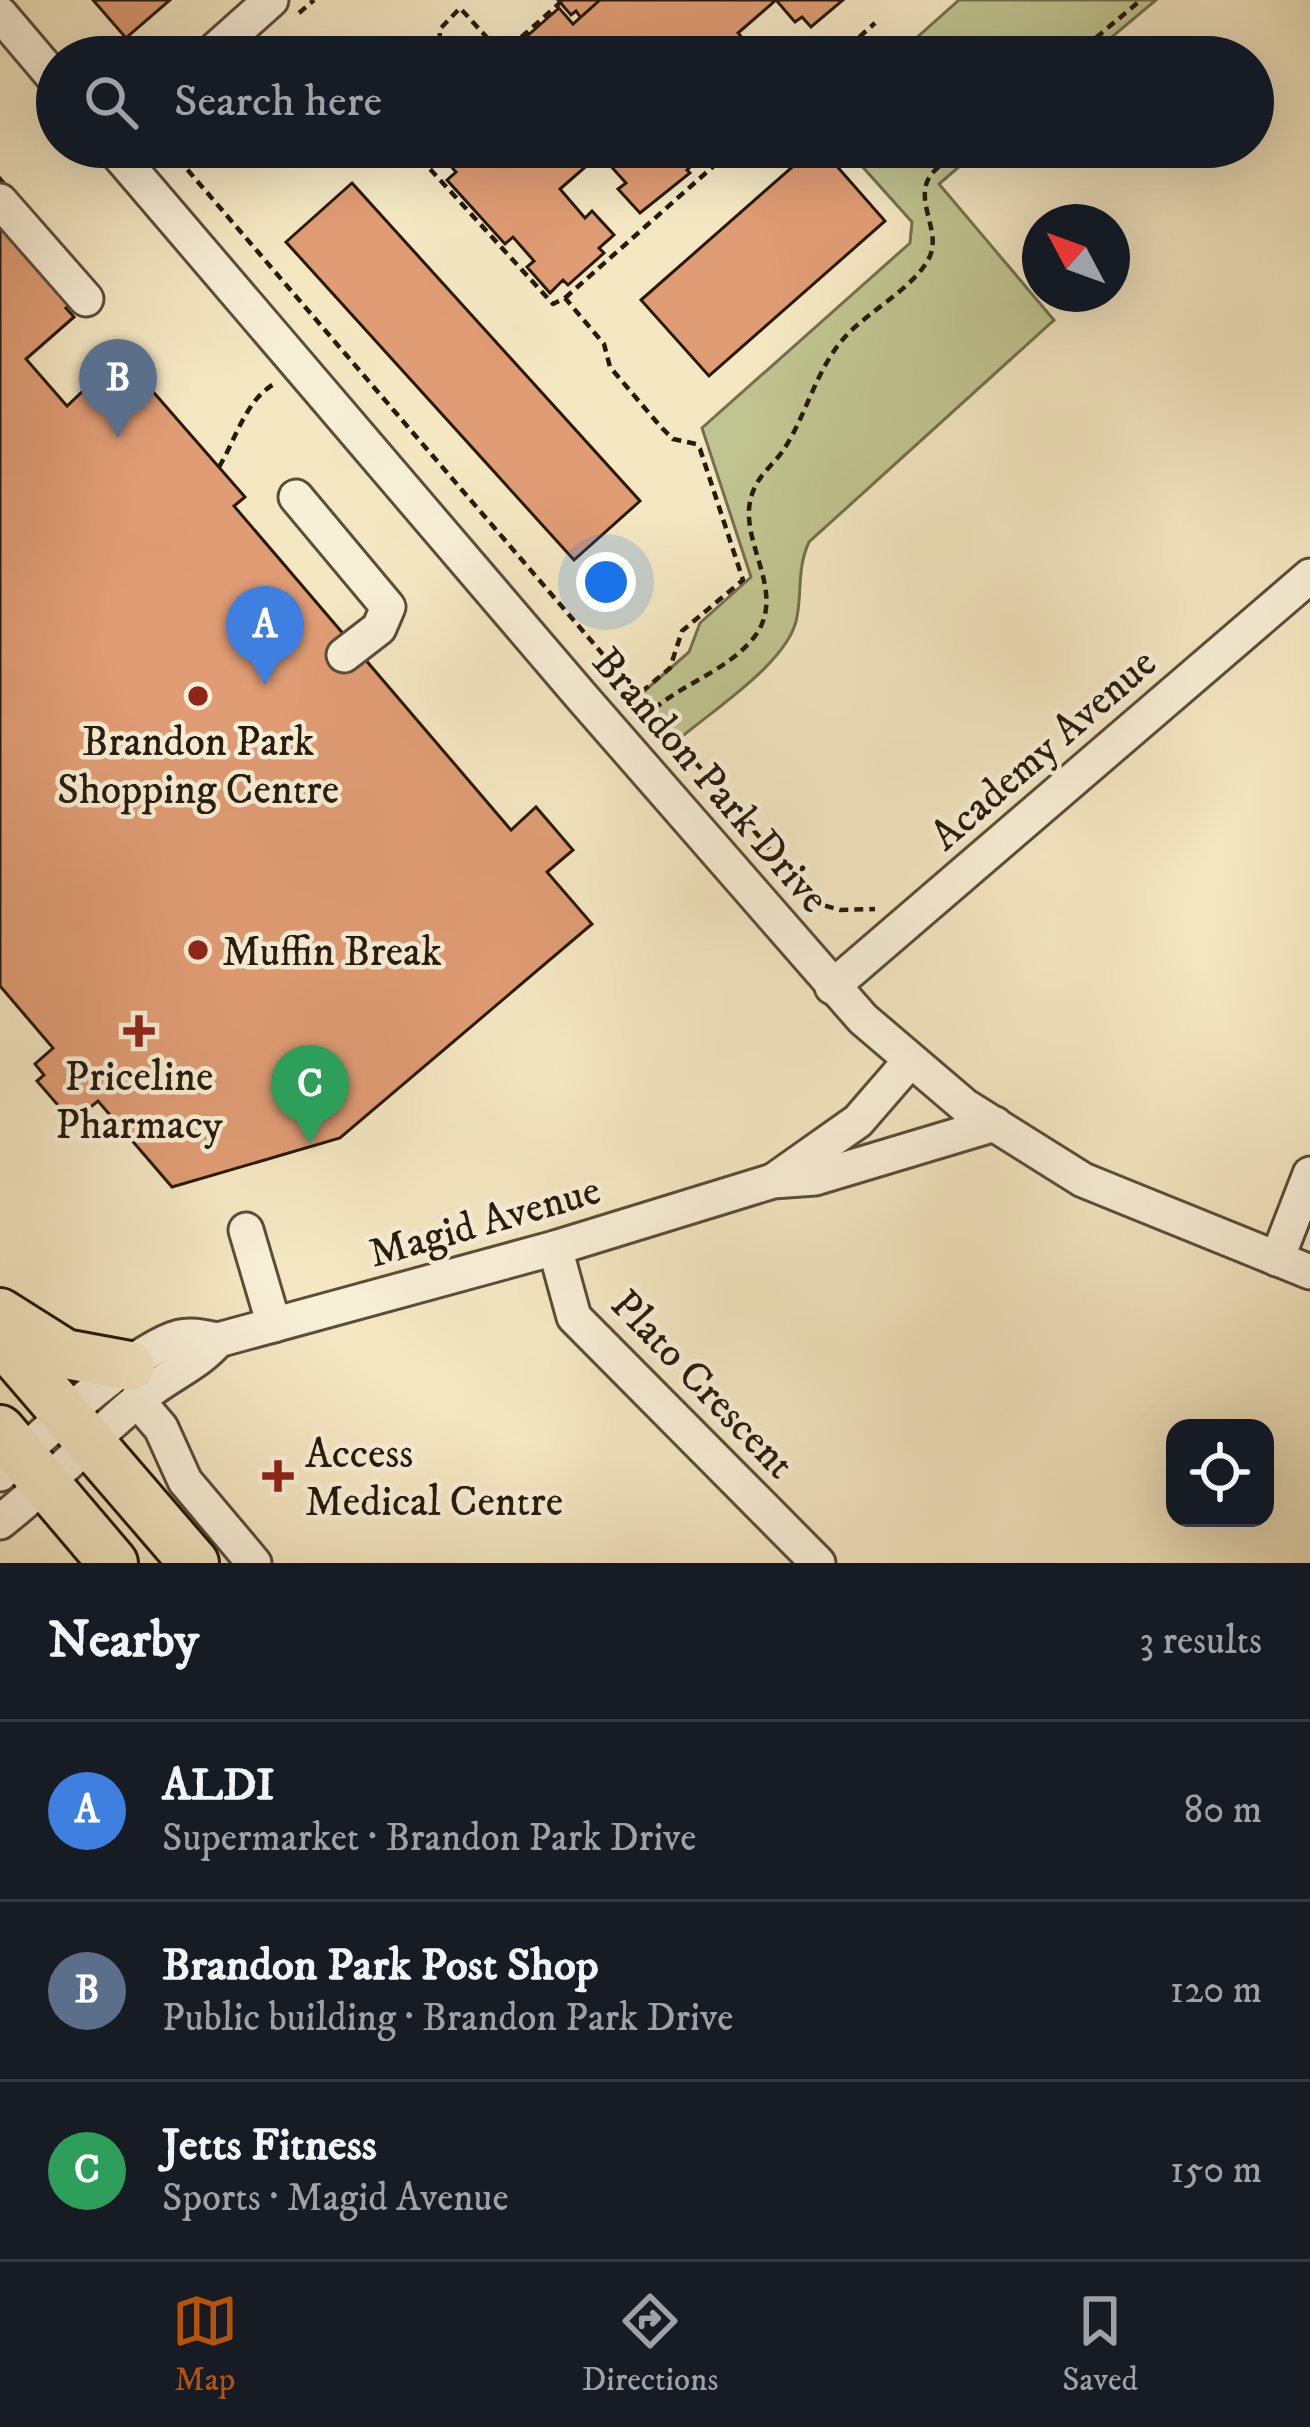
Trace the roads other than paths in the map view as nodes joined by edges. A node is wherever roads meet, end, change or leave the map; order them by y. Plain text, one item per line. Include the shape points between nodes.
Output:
1 (271, 0) edge
2 (0, 14) edge
3 (231, 36) edge
4 (36, 56) edge
5 (130, 168) edge
6 (0, 202) edge
7 (86, 299) dead end
8 (296, 497) dead end
9 (1310, 576) edge
10 (344, 656) dead end
11 (832, 987) junction
12 (910, 1060) junction
13 (995, 1124) junction
14 (1310, 1174) edge
15 (772, 1181) junction
16 (246, 1230) dead end
17 (555, 1248) junction
18 (1277, 1259) junction
19 (1310, 1272) edge
20 (0, 1313) edge
21 (274, 1325) junction
22 (0, 1338) edge
23 (133, 1383) junction
24 (78, 1430) junction
25 (17, 1461) edge
26 (0, 1522) edge
27 (224, 1558) edge
28 (113, 1563) edge
29 (818, 1563) edge

1 - 3 street
2 - 4 street
5 - 11 street, Brandon Park Drive
6 - 7 street
8 - 10 street via 388,607 379,628
9 - 11 street, Academy Avenue
11 - 12 street, Brandon Park Drive
12 - 13 street, Brandon Park Drive
12 - 15 street, Magid Avenue via 859,1121
13 - 15 street, Magid Avenue via 815,1178
13 - 18 street, Brandon Park Drive via 1083,1180
14 - 18 street
15 - 17 street, Magid Avenue
16 - 21 street
17 - 21 street, Magid Avenue
17 - 29 street, Plato Crescent via 574,1316
18 - 19 street, Brandon Park Drive
20 - 23 highway via 65,1354
21 - 23 street, Magid Avenue via 218,1340 176,1338
22 - 24 highway
23 - 24 street, Magid Avenue
23 - 27 street
24 - 25 street, Magid Avenue
24 - 27 highway
25 - 26 street, Magid Avenue
25 - 28 highway

